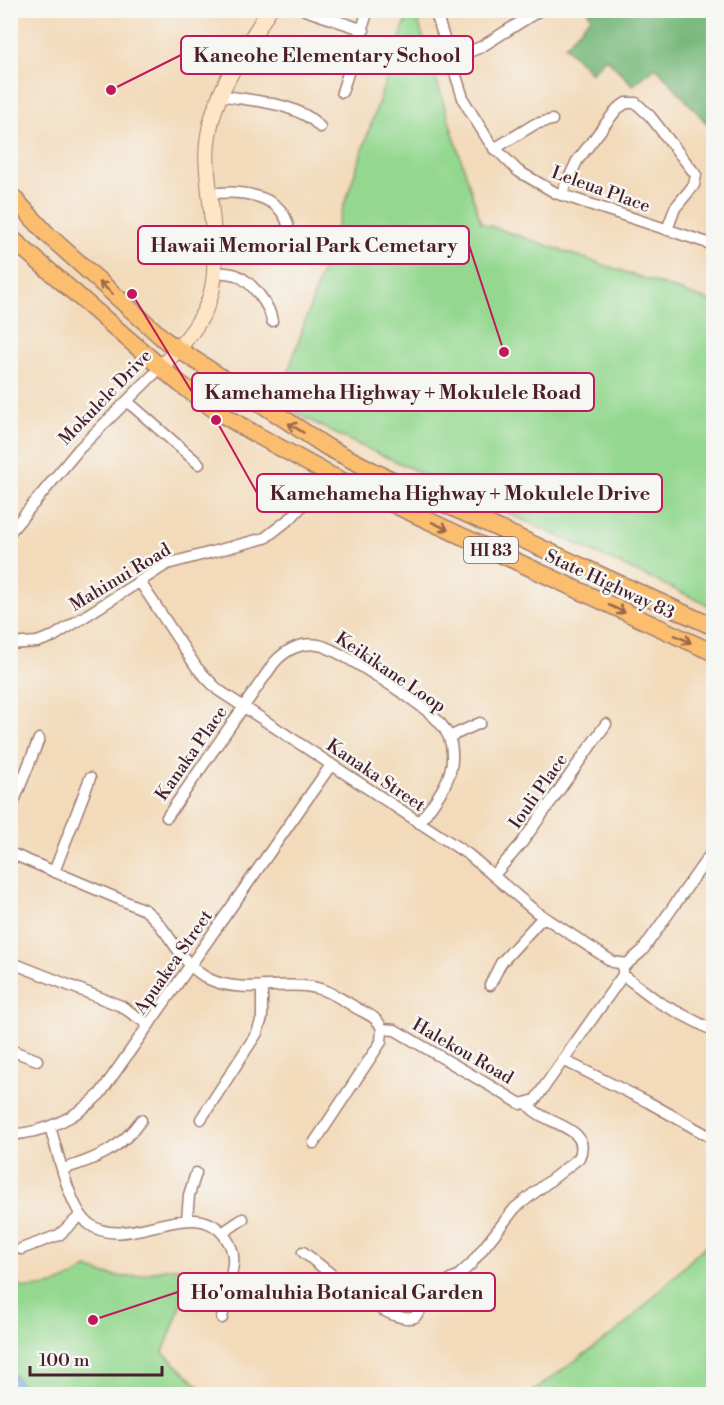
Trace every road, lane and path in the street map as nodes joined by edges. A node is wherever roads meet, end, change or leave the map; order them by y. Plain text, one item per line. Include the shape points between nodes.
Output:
1 (268, 10) edge
2 (305, 10) edge
3 (368, 10) edge
4 (435, 10) edge
5 (540, 10) edge
6 (364, 30) junction
7 (449, 60) junction
8 (342, 92) dead end
9 (220, 95) junction
10 (552, 120) dead end
11 (320, 127) dead end
12 (495, 149) junction
13 (10, 194) edge
14 (209, 194) junction
15 (561, 195) junction
16 (288, 225) dead end
17 (667, 230) junction
18 (10, 237) edge
19 (714, 245) edge
20 (216, 272) junction
21 (272, 321) dead end
22 (178, 350) junction
23 (161, 366) junction
24 (128, 402) junction
25 (347, 456) junction
26 (199, 464) dead end
27 (330, 475) junction
28 (10, 532) edge
29 (140, 582) junction
30 (663, 604) junction
31 (653, 625) junction
32 (714, 627) edge
33 (10, 644) edge
34 (714, 653) edge
35 (243, 708) junction
36 (480, 723) dead end
37 (606, 724) dead end
38 (449, 737) junction
39 (39, 739) dead end
40 (331, 765) junction
41 (90, 778) dead end
42 (10, 811) edge
43 (167, 816) dead end
44 (419, 823) junction
45 (714, 849) edge
46 (10, 853) edge
47 (54, 872) junction
48 (494, 875) junction
49 (543, 917) junction
50 (10, 962) edge
51 (190, 966) junction
52 (623, 970) junction
53 (490, 985) dead end
54 (262, 986) junction
55 (149, 1025) junction
56 (382, 1029) junction
57 (714, 1031) edge
58 (10, 1050) edge
59 (37, 1060) dead end
60 (563, 1060) junction
61 (528, 1104) junction
62 (201, 1119) dead end
63 (141, 1120) dead end
64 (50, 1127) junction
65 (10, 1135) edge
66 (714, 1139) edge
67 (314, 1143) dead end
68 (63, 1169) junction
69 (196, 1173) dead end
70 (81, 1215) junction
71 (187, 1220) junction
72 (243, 1220) dead end
73 (222, 1233) junction
74 (21, 1250) dead end
75 (303, 1252) dead end
76 (222, 1318) dead end

1 - 9 street, Mokulele Drive
2 - 6 street
3 - 6 street
4 - 7 street, Leleua Place
5 - 7 street via 481,47
6 - 8 street
7 - 12 street, Leleua Place via 467,106
9 - 11 street via 296,112 310,117
9 - 14 street, Mokulele Drive via 208,137
10 - 12 street via 535,124
12 - 15 street, Leleua Place via 524,175
22 -> 13 main road, HI 83 via 57,243
14 - 16 street via 234,191 254,195 280,211
14 - 20 street, Mokulele Drive
15 - 17 street, Leleua Place
15 - 17 street via 577,161 617,110 626,103 636,103 696,175 694,185 675,208
17 - 19 street, Leleua Place
18 - 23 main road, State Highway 83 / HI 83
20 - 21 street via 243,279 267,305
20 - 22 street, Mokulele Drive via 207,309
22 - 23 street, Mokulele Drive
25 -> 22 main road, HI 83 via 267,410
23 - 24 street, Mokulele Drive
23 - 27 main road, State Highway 83 / HI 83 via 215,410
24 - 26 street
24 - 28 street, Mokulele Drive via 79,449
25 - 27 main road
25 - 30 main road, HI 83
27 - 29 street, Mahinui Road via 292,517 266,538 174,560
27 -> 31 main road, State Highway 83 / HI 83
29 - 33 street, Mahinui Road via 54,636
29 - 35 street, Kanaka Street via 203,676
30 - 31 main road
30 - 32 main road, HI 83
31 -> 34 main road, State Highway 83 / HI 83
35 - 38 street, Keikikane Loop via 284,653 297,646 318,645 332,648 430,713
35 - 40 street, Kanaka Street
35 - 43 street, Kanaka Place
36 - 38 street
37 - 48 street, Iouli Place via 521,844
38 - 44 street, Keikikane Loop via 453,754 449,776
39 - 42 street
40 - 44 street, Kanaka Street
40 - 51 street, Apuakea Street
41 - 47 street
44 - 48 street, Kanaka Street
45 - 52 street, Halekou Road via 646,947
46 - 47 street, Halekou Road
47 - 51 street, Halekou Road via 145,910
48 - 49 street, Kanaka Street
49 - 52 street, Kanaka Street
49 - 53 street via 501,963
50 - 55 street via 121,1006
51 - 54 street, Halekou Road via 221,984
51 - 55 street, Apuakea Street
52 - 57 street, Kanaka Street via 660,1003
52 - 60 street, Halekou Road
54 - 56 street, Halekou Road via 325,990 376,1019
54 - 62 street via 262,1018 257,1032
55 - 64 street, Apuakea Street via 100,1094 80,1111
56 - 61 street, Halekou Road via 395,1030 518,1103
56 - 67 street via 381,1042
58 - 59 street
60 - 61 street, Halekou Road
60 - 66 street
61 - 75 street via 538,1116 578,1135 582,1148 579,1158 515,1208 471,1264 436,1288 415,1317 402,1319 385,1312
63 - 68 street via 128,1138 110,1151
64 - 65 street, Apuakea Street
64 - 68 street
68 - 70 street
69 - 71 street
70 - 71 street via 94,1227 113,1233
70 - 74 street via 59,1235
71 - 73 street via 206,1222
72 - 73 street
73 - 76 street via 232,1251 233,1264

